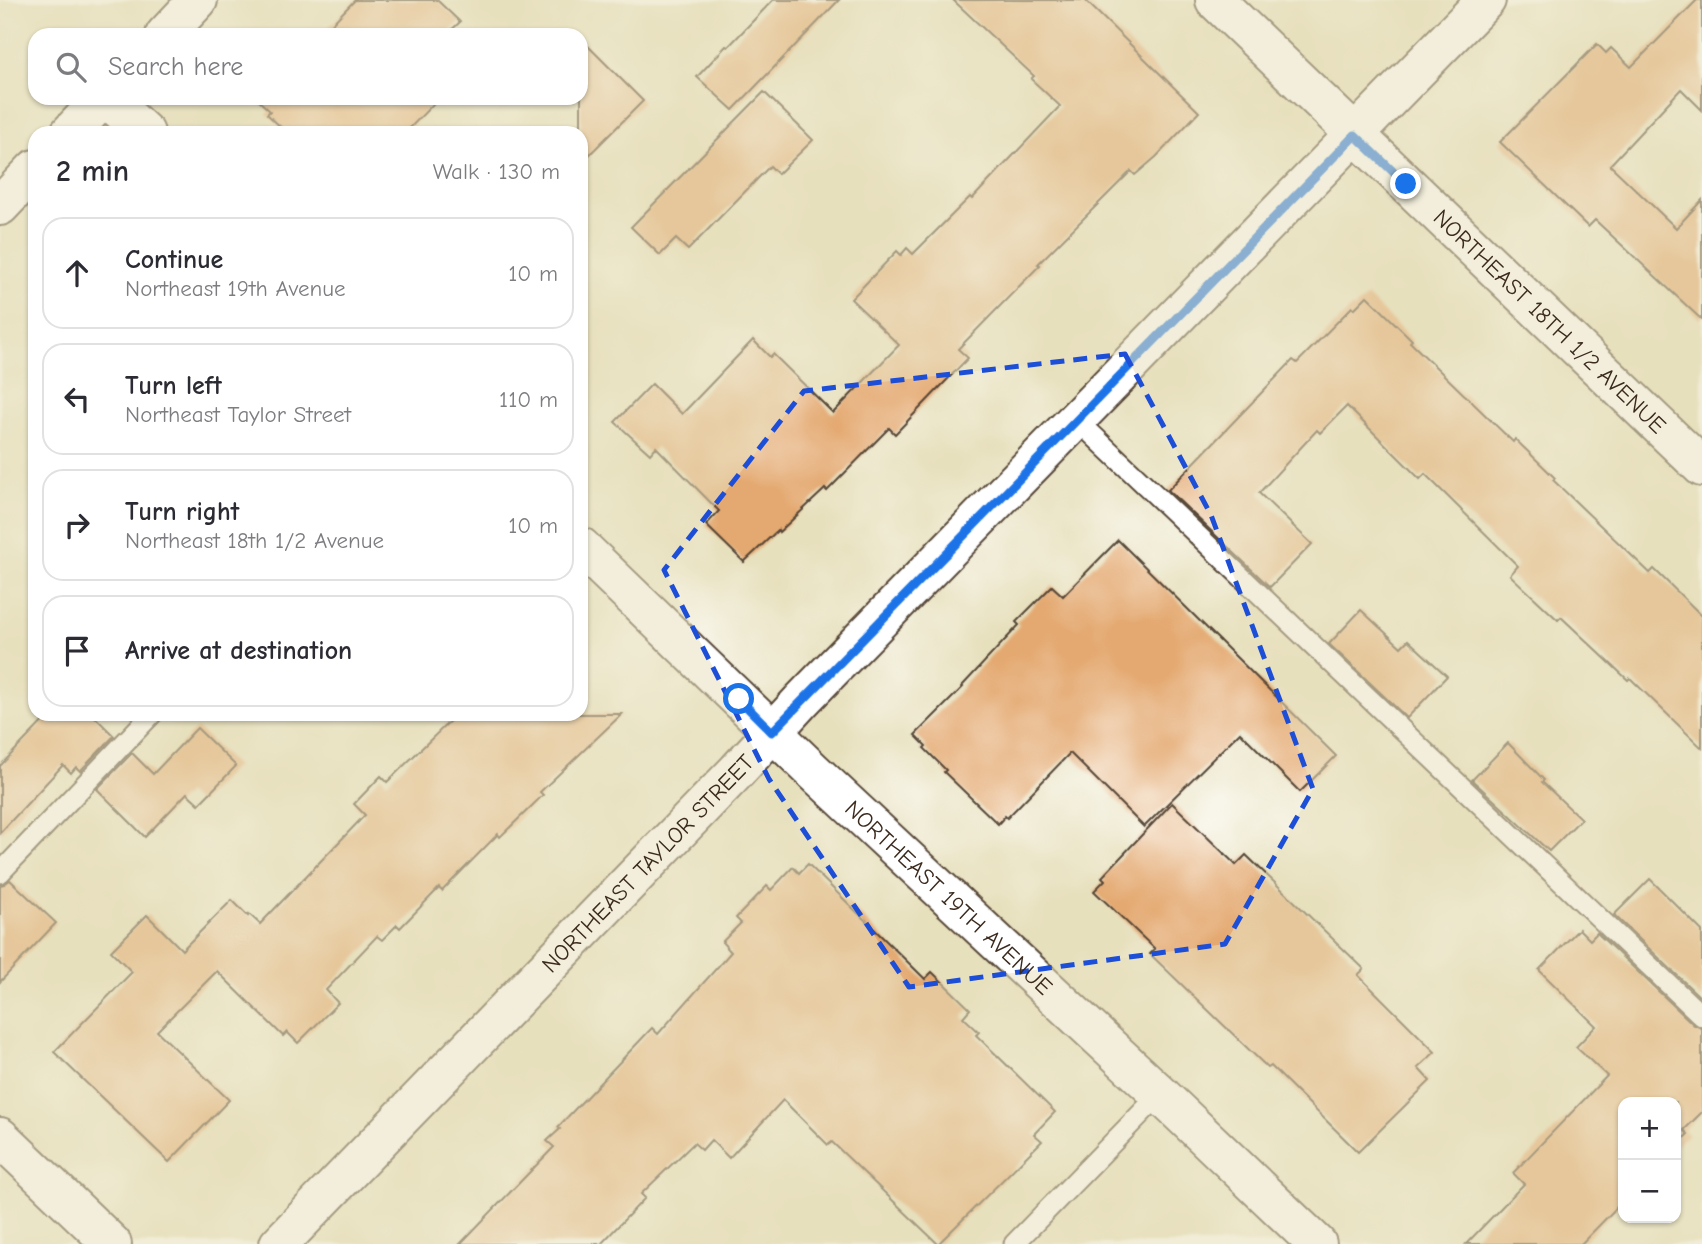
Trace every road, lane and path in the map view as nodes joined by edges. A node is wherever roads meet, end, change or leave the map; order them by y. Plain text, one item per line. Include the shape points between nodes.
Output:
1 (198, 0) edge
2 (1215, 0) edge
3 (1486, 0) edge
4 (172, 28) edge
5 (98, 105) edge
6 (113, 105) edge
7 (76, 126) edge
8 (137, 126) edge
9 (1355, 135) junction
10 (28, 176) edge
11 (0, 206) edge
12 (1077, 420) junction
13 (1702, 467) edge
14 (588, 554) edge
15 (145, 721) edge
16 (772, 732) junction
17 (0, 873) edge
18 (1702, 1016) edge
19 (1160, 1094) junction
20 (0, 1137) edge
21 (112, 1244) edge
22 (279, 1244) edge
23 (1014, 1244) edge
24 (1317, 1244) edge

1 - 4 street
2 - 9 street, NORTHEAST 18TH 1/2 AVENUE
3 - 9 street, NORTHEAST TAYLOR STREET
5 - 7 street
6 - 8 street
9 - 12 street, NORTHEAST TAYLOR STREET
9 - 13 street, NORTHEAST 18TH 1/2 AVENUE
10 - 11 street
12 - 16 street, NORTHEAST TAYLOR STREET
12 - 18 lane
14 - 16 street, NORTHEAST 19TH AVENUE
15 - 17 lane
16 - 19 street, NORTHEAST 19TH AVENUE
16 - 22 street, NORTHEAST TAYLOR STREET
19 - 23 lane
19 - 24 street, NORTHEAST 19TH AVENUE
20 - 21 street

